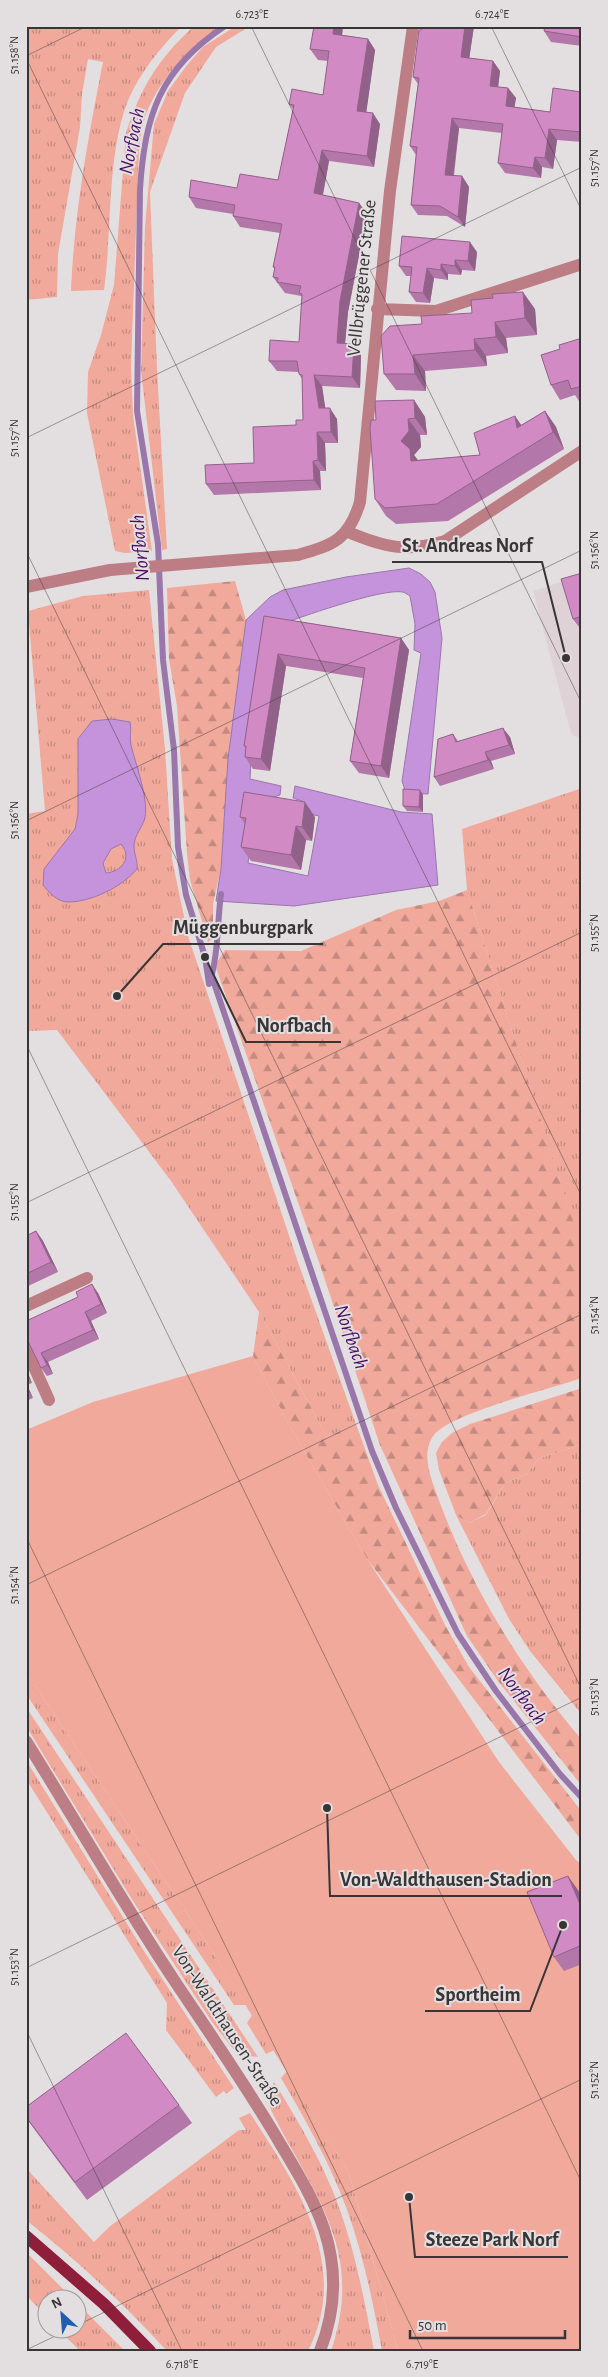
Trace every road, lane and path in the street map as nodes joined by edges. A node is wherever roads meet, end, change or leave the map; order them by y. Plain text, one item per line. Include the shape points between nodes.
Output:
1 (413, 26) edge
2 (582, 264) edge
3 (377, 309) junction
4 (582, 451) edge
5 (348, 532) junction
6 (26, 587) edge
7 (86, 1278) dead end
8 (26, 1306) edge
9 (26, 1349) edge
10 (49, 1400) dead end
11 (26, 1741) edge
12 (26, 2236) edge
13 (150, 2351) edge
14 (320, 2351) edge

1 - 3 street, Vellbrüggener Straße
2 - 3 street via 436,311
3 - 5 street, Vellbrüggener Straße via 360,502
4 - 5 street via 445,541 399,548
5 - 6 street via 324,547 298,554 95,572
7 - 8 street
9 - 10 street
11 - 14 street, Von-Waldthausen-Straße via 125,1904 268,2123 315,2207 331,2253 334,2278 334,2302
12 - 13 main road via 104,2304

